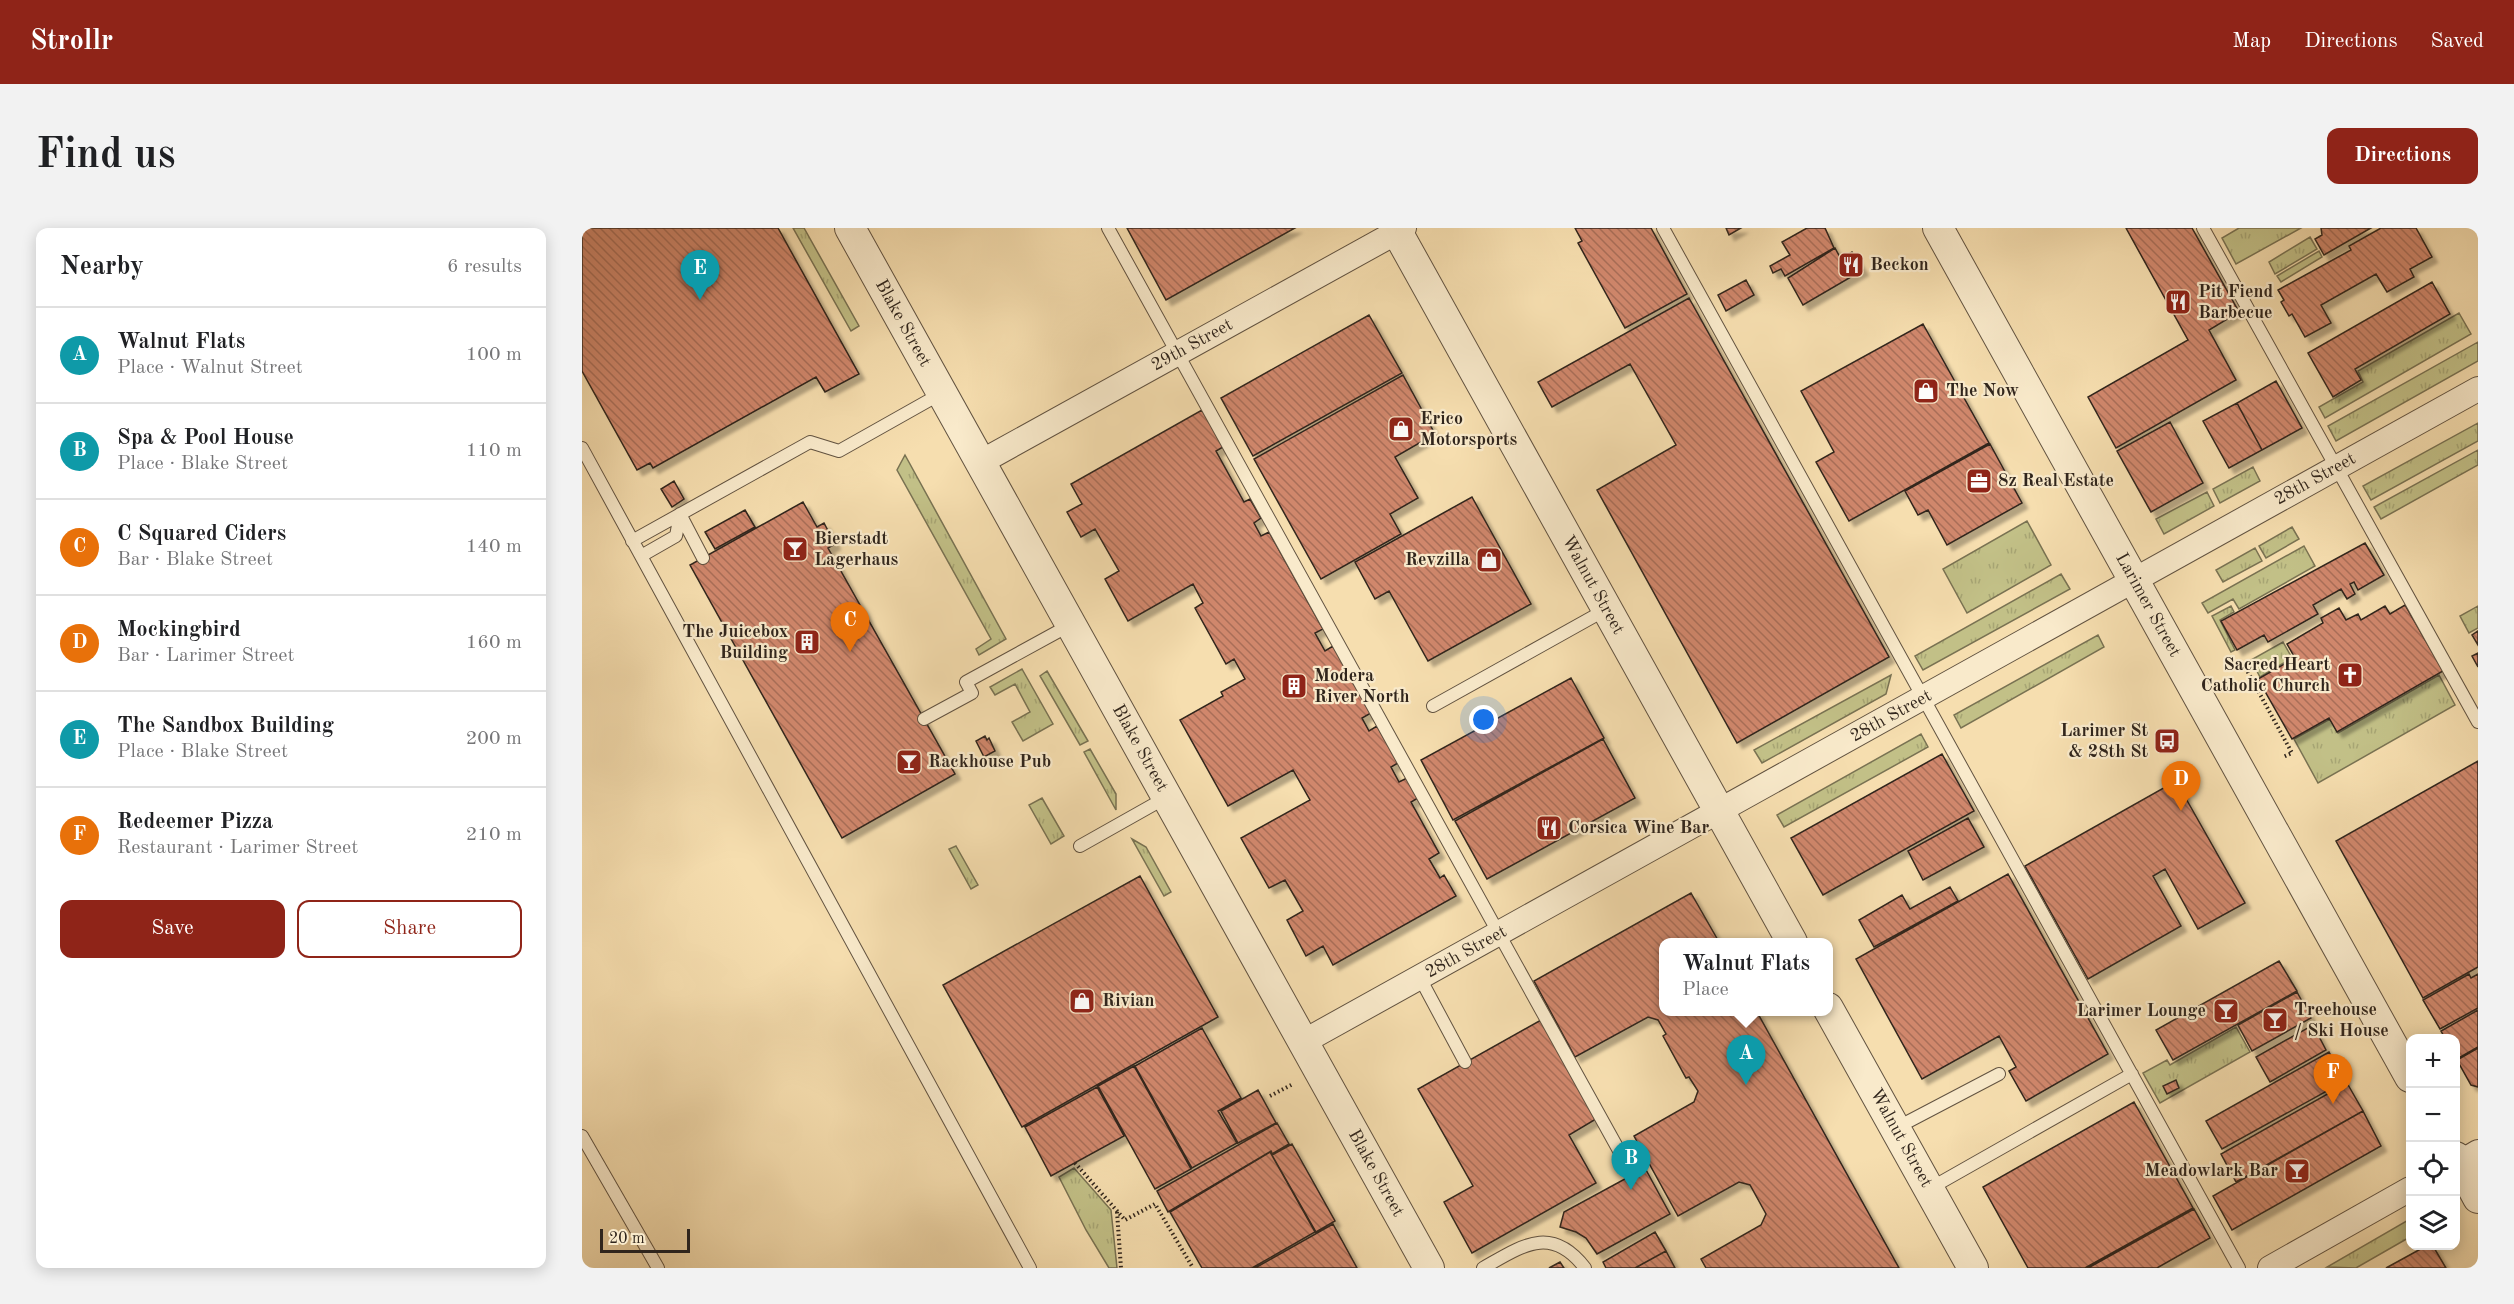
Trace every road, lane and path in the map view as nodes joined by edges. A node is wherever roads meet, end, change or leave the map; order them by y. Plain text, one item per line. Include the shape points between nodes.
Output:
1 (850, 228) edge
2 (1108, 228) edge
3 (1663, 228) edge
4 (1938, 228) edge
5 (2203, 228) edge
6 (1398, 229) edge
7 (1178, 353) junction
8 (2478, 389) edge
9 (942, 393) junction
10 (582, 448) edge
11 (981, 462) junction
12 (2336, 468) junction
13 (680, 514) junction
14 (632, 541) junction
15 (641, 556) junction
16 (703, 558) dead end
17 (2134, 580) junction
18 (1607, 609) junction
19 (1071, 625) junction
20 (2233, 668) dead end
21 (1923, 698) junction
22 (1433, 706) dead end
23 (924, 719) dead end
24 (2478, 722) edge
25 (2283, 757) dead end
26 (1167, 797) junction
27 (1719, 811) junction
28 (1080, 846) dead end
29 (1499, 934) junction
30 (1790, 938) edge
31 (1420, 978) junction
32 (1832, 1016) edge
33 (1303, 1042) junction
34 (1465, 1062) dead end
35 (2406, 1070) edge
36 (1999, 1074) dead end
37 (2132, 1074) junction
38 (1895, 1128) junction
39 (582, 1136) edge
40 (2462, 1159) edge
41 (1075, 1163) dead end
42 (1627, 1165) dead end
43 (1929, 1189) junction
44 (2406, 1192) edge
45 (2478, 1198) edge
46 (1116, 1210) junction
47 (658, 1268) edge
48 (1030, 1268) edge
49 (1121, 1268) edge
50 (1193, 1268) edge
51 (1429, 1268) edge
52 (1483, 1268) edge
53 (1585, 1268) edge
54 (1973, 1268) edge
55 (2239, 1268) edge
56 (2270, 1268) edge

1 - 9 street, Blake Street
2 - 7 lane
3 - 21 lane
4 - 17 street, Larimer Street
5 - 12 lane
6 - 7 street, 29th Street
6 - 18 street, Walnut Street
7 - 11 street, 29th Street
7 - 29 lane
8 - 12 street, 28th Street
9 - 11 street, Blake Street
9 - 13 lane via 839,451 810,442
10 - 14 lane
11 - 19 street, Blake Street
12 - 17 street, 28th Street
12 - 24 lane
13 - 14 lane
13 - 15 lane via 676,536
13 - 16 lane
14 - 15 lane
15 - 48 lane
17 - 21 street, 28th Street
17 - 35 street, Larimer Street
18 - 22 lane
18 - 27 street, Walnut Street
19 - 23 lane via 966,682 972,693
19 - 26 street, Blake Street
20 - 25 path via 2243,662 2272,711 2292,753
21 - 27 street, 28th Street
21 - 37 lane
26 - 28 lane
26 - 33 street, Blake Street
27 - 29 street, 28th Street
27 - 30 street, Walnut Street
29 - 31 street, 28th Street
29 - 42 lane
31 - 33 street, 28th Street
31 - 34 lane
32 - 38 street, Walnut Street
33 - 51 street, Blake Street
36 - 38 lane
37 - 43 lane
37 - 55 lane
38 - 43 street, Walnut Street
39 - 47 lane
40 - 45 street
41 - 46 path
43 - 54 street, Walnut Street
44 - 56 street
46 - 49 path
46 - 50 path via 1125,1220 1155,1203
52 - 53 lane via 1527,1244 1543,1243 1574,1254

